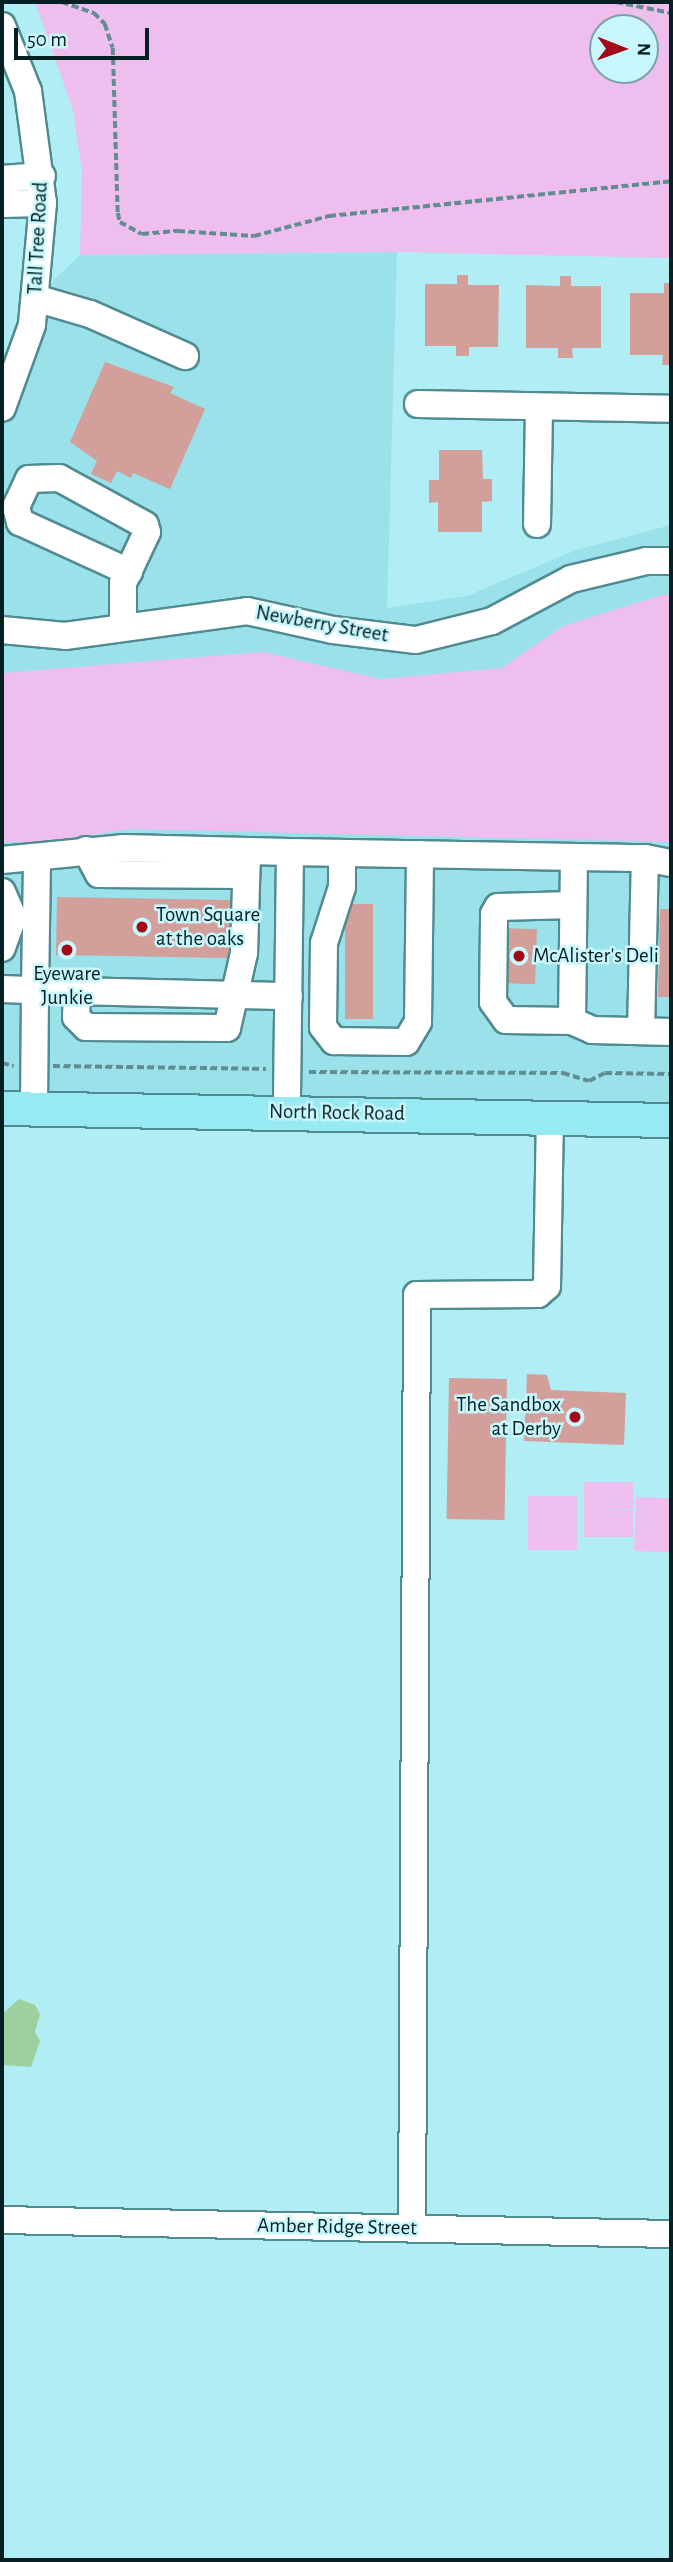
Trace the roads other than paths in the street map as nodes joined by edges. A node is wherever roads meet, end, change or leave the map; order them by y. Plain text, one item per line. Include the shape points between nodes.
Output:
1 (2, 26) edge
2 (42, 176) junction
3 (2, 179) edge
4 (43, 203) junction
5 (2, 204) edge
6 (35, 298) junction
7 (185, 356) dead end
8 (418, 404) dead end
9 (539, 407) junction
10 (2, 408) edge
11 (671, 409) edge
12 (12, 485) edge
13 (537, 524) dead end
14 (671, 561) edge
15 (129, 572) junction
16 (124, 628) junction
17 (2, 630) edge
18 (290, 852) junction
19 (342, 853) junction
20 (421, 854) junction
21 (574, 857) junction
22 (645, 858) junction
23 (37, 859) junction
24 (2, 860) edge
25 (246, 863) junction
26 (671, 863) edge
27 (2, 892) edge
28 (573, 905) junction
29 (2, 948) edge
30 (2, 989) edge
31 (35, 989) junction
32 (77, 990) junction
33 (236, 994) junction
34 (289, 996) junction
35 (572, 1021) junction
36 (641, 1031) junction
37 (671, 1032) edge
38 (18, 1108) edge
39 (287, 1112) junction
40 (550, 1118) junction
41 (671, 1120) edge
42 (2, 2220) edge
43 (412, 2228) junction
44 (671, 2234) edge

1 - 2 street, Tall Tree Road via 28,91
2 - 3 street
2 - 4 street, Tall Tree Road
4 - 5 street
4 - 6 street, Tall Tree Road
6 - 7 street via 81,311
6 - 10 street, Tall Tree Road via 32,325
8 - 9 street
9 - 11 street
9 - 13 street
12 - 15 street via 20,522
12 - 15 street via 59,478 145,524 147,532
14 - 16 street, Newberry Street via 646,561 571,579 492,621 416,640 333,630 247,611
15 - 16 street via 123,583
16 - 17 street, Newberry Street via 65,636
18 - 19 street
18 - 25 street
18 - 34 street
19 - 20 street
19 - 20 street via 342,887 324,943 323,1027 334,1041 394,1042 405,1042 418,1022
20 - 21 street
21 - 22 street
21 - 28 street
22 - 26 street
22 - 36 street
23 - 24 street
23 - 25 street via 86,850
23 - 31 street
25 - 33 street via 244,953
27 - 29 street via 13,917
28 - 35 street
28 - 35 street via 498,907 493,1002 506,1020
30 - 31 street
31 - 32 street
31 - 38 street via 34,1065
32 - 33 street
32 - 33 street via 76,1017 86,1027 221,1030 231,1019
33 - 34 street
34 - 39 street
35 - 36 street via 592,1030
36 - 37 street
38 - 39 main road, North Rock Road
39 - 40 main road, North Rock Road
40 - 41 main road, North Rock Road
40 - 43 street via 547,1286 538,1294 417,1295
42 - 43 street, Amber Ridge Street
43 - 44 street, Amber Ridge Street

